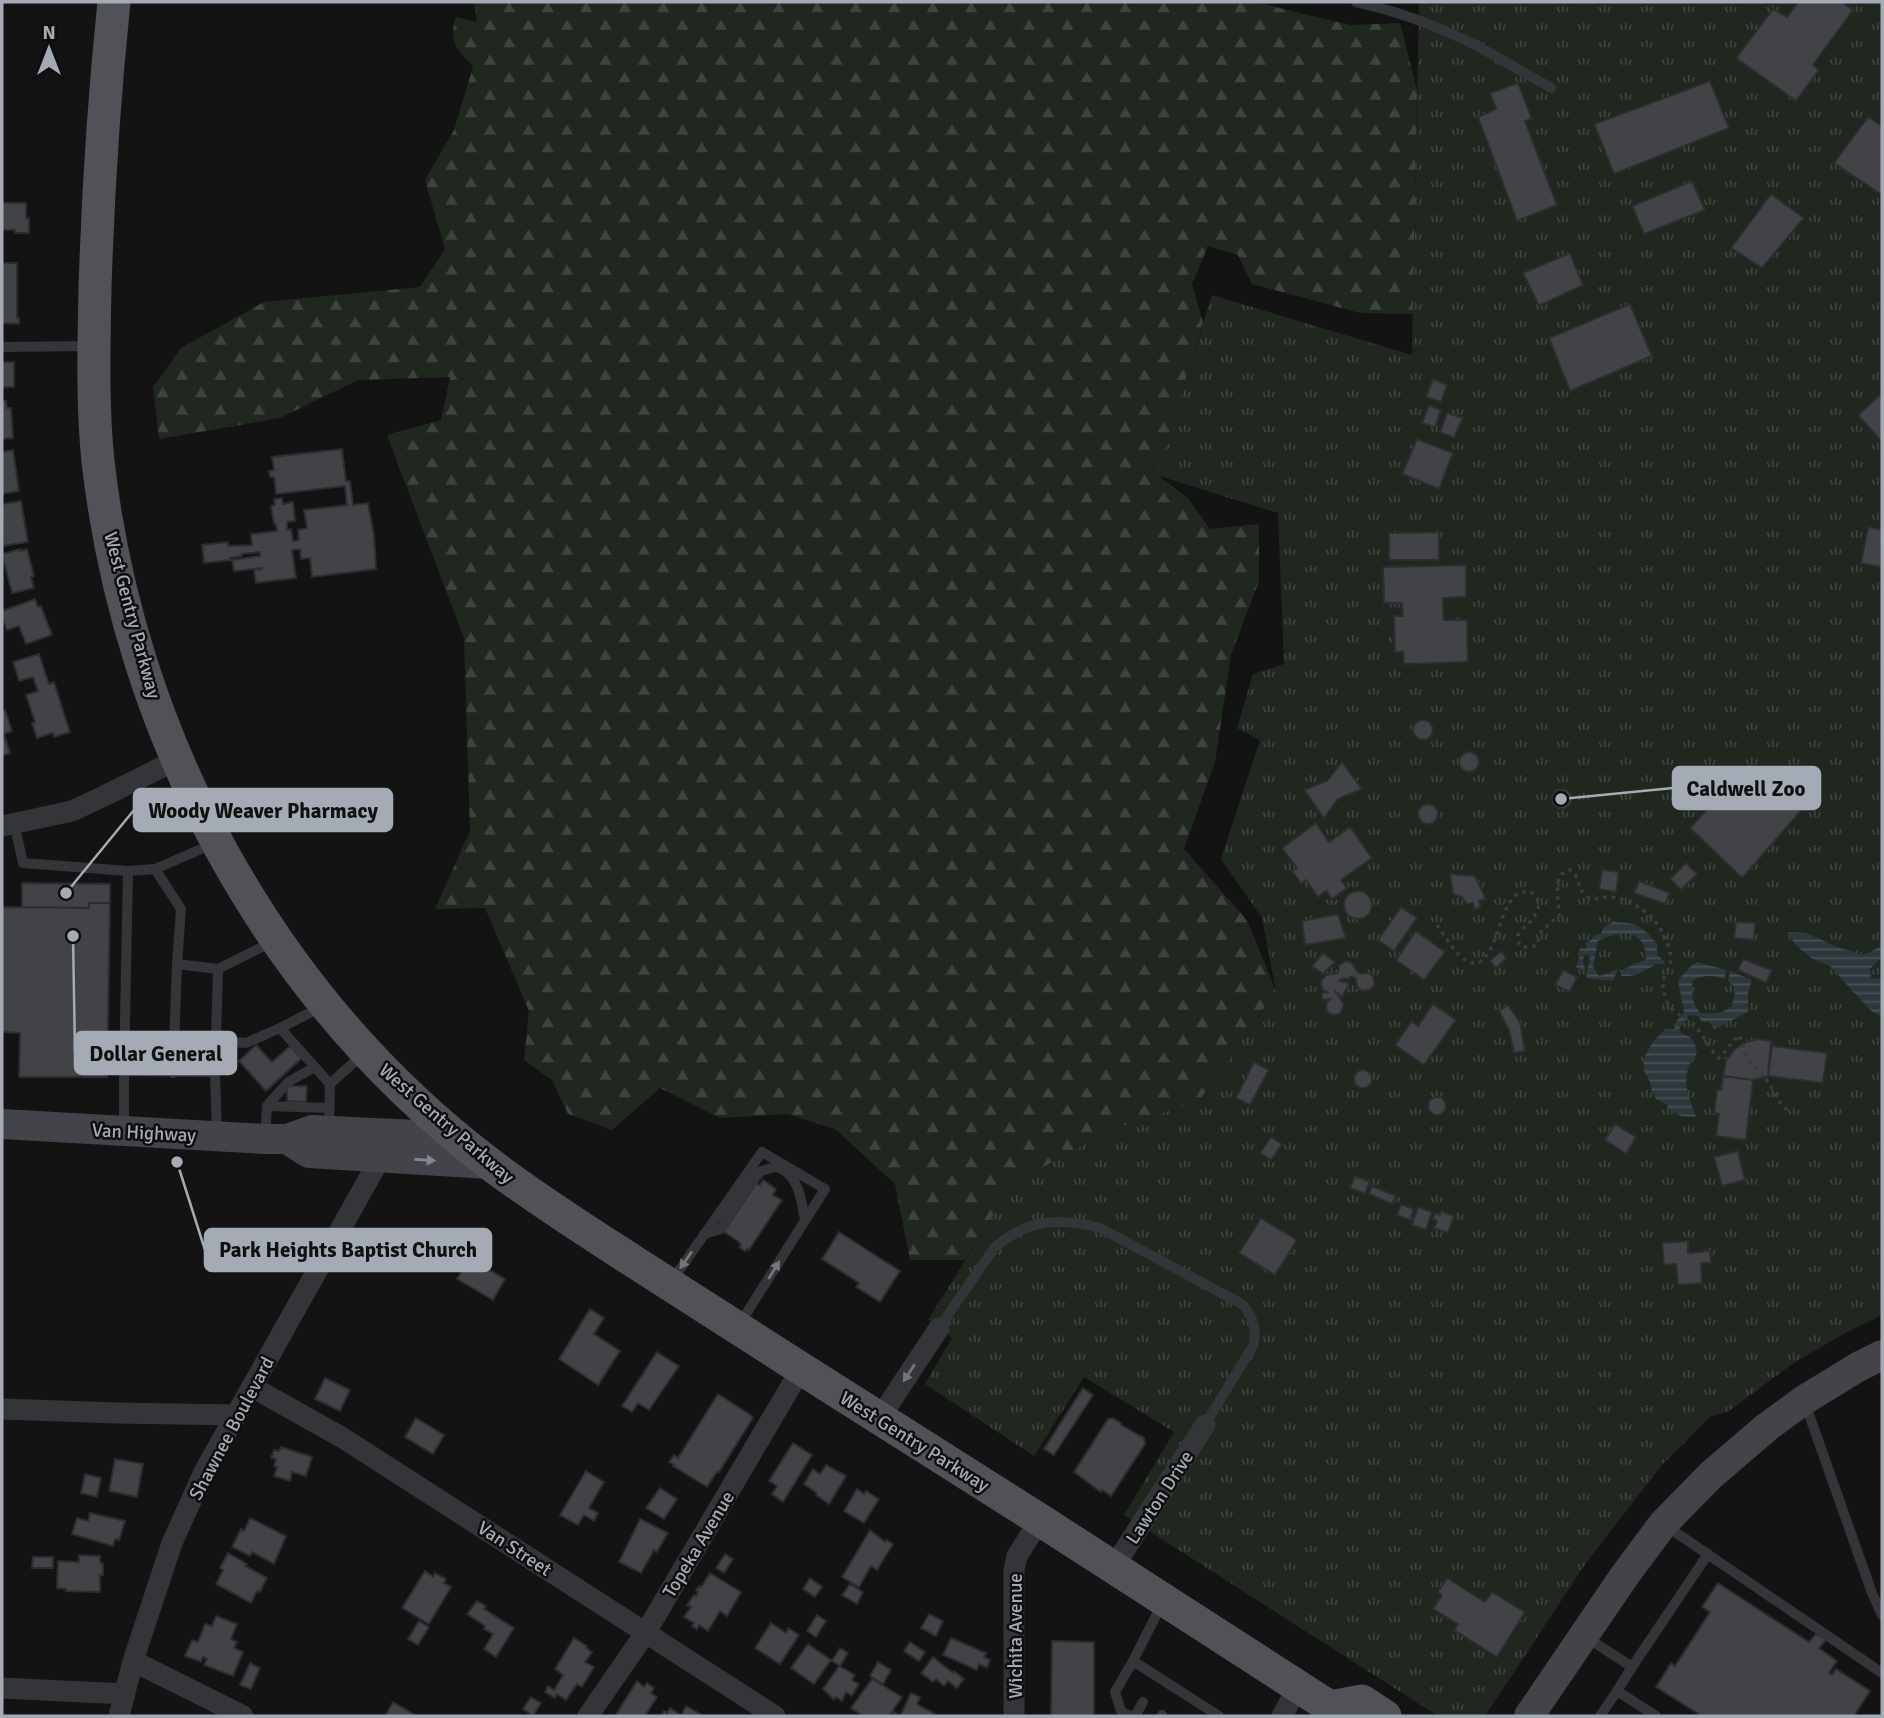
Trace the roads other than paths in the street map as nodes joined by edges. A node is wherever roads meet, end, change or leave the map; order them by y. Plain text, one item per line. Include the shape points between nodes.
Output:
1 (114, 2) edge
2 (1356, 2) edge
3 (1551, 88) dead end
4 (94, 346) junction
5 (2, 347) edge
6 (176, 760) junction
7 (8, 824) edge
8 (218, 842) junction
9 (155, 869) junction
10 (128, 871) junction
11 (277, 940) junction
12 (177, 964) junction
13 (218, 969) junction
14 (325, 1005) junction
15 (280, 1028) junction
16 (217, 1041) junction
17 (366, 1051) junction
18 (315, 1067) junction
19 (124, 1071) junction
20 (215, 1072) junction
21 (173, 1073) junction
22 (330, 1084) junction
23 (267, 1106) junction
24 (328, 1120) junction
25 (2, 1124) edge
26 (124, 1130) junction
27 (218, 1135) junction
28 (458, 1138) junction
29 (276, 1139) junction
30 (381, 1157) junction
31 (489, 1164) junction
32 (805, 1221) junction
33 (705, 1234) junction
34 (669, 1284) junction
35 (737, 1328) junction
36 (939, 1328) joint
37 (1882, 1355) edge
38 (802, 1369) junction
39 (252, 1387) junction
40 (1804, 1400) junction
41 (2, 1409) edge
42 (236, 1415) junction
43 (879, 1419) junction
44 (1205, 1425) joint
45 (1040, 1520) junction
46 (1663, 1524) junction
47 (1708, 1554) junction
48 (1113, 1568) junction
49 (1163, 1601) junction
50 (1882, 1615) edge
51 (646, 1632) junction
52 (1584, 1636) junction
53 (133, 1661) junction
54 (1133, 1661) junction
55 (1632, 1667) junction
56 (1882, 1673) edge
57 (1298, 1687) junction
58 (2, 1688) edge
59 (1617, 1691) junction
60 (125, 1694) junction
61 (1143, 1702) dead end
62 (1331, 1712) edge
63 (1214, 1715) edge
64 (119, 1716) edge
65 (243, 1716) edge
66 (588, 1716) edge
67 (775, 1716) edge
68 (1014, 1716) edge
69 (1133, 1716) edge
70 (1282, 1716) edge
71 (1385, 1716) edge
72 (1529, 1716) edge
73 (1600, 1716) edge
74 (1656, 1716) edge

1 - 4 main road, West Gentry Parkway via 99,184
2 - 3 lane via 1425,22
4 - 5 lane
4 - 6 main road, West Gentry Parkway via 98,460 112,544 145,675
6 - 7 street via 72,811
6 - 8 main road, West Gentry Parkway
7 - 10 lane via 23,863
8 - 9 lane
8 - 11 main road, West Gentry Parkway via 241,887
9 - 10 lane
9 - 12 lane via 181,909
10 - 19 lane
11 - 13 lane
11 - 14 main road, West Gentry Parkway
12 - 13 lane
12 - 21 lane
13 - 16 lane
14 - 15 lane
14 - 17 main road, West Gentry Parkway
15 - 16 lane via 246,1043
15 - 18 lane
16 - 20 lane
17 - 22 lane
17 - 28 main road, West Gentry Parkway
18 - 22 lane
18 - 23 lane via 288,1082
19 - 21 lane
19 - 26 lane
20 - 21 lane
20 - 27 lane
22 - 24 lane
23 - 24 lane
23 - 29 lane
24 - 28 main road, Van Highway
24 - 29 main road, Van Highway via 313,1130
25 - 26 main road, Van Highway
26 - 27 main road, Van Highway
27 - 29 main road, Van Highway
28 - 31 main road, West Gentry Parkway
29 - 30 main road, Van Highway via 309,1153
30 -> 31 main road, Van Highway
30 - 39 street, Shawnee Boulevard
31 - 34 main road, West Gentry Parkway
32 - 33 lane via 793,1181 775,1167 761,1171 721,1229
32 - 33 lane via 825,1189 762,1152
35 -> 32 lane
33 -> 34 lane
34 - 35 main road, West Gentry Parkway
35 - 38 main road, West Gentry Parkway
36 -> 43 street
36 - 44 lane via 1004,1239 1030,1226 1056,1221 1100,1228 1249,1311 1254,1344
37 - 40 main road
38 - 43 main road, West Gentry Parkway
38 - 51 street, Topeka Avenue
39 - 42 street, Shawnee Boulevard
39 - 51 street, Van Street via 343,1438
40 - 46 main road via 1711,1475
40 - 50 lane
41 - 42 street
42 - 53 street, Shawnee Boulevard via 172,1543
43 - 45 main road, West Gentry Parkway
44 - 48 street, Lawton Drive
45 - 48 main road, West Gentry Parkway
45 - 68 street, Wichita Avenue via 1017,1556 1014,1570
46 - 47 lane
46 - 52 main road
47 - 55 lane
47 - 56 lane
48 - 49 main road, West Gentry Parkway
49 - 54 lane
49 - 57 main road, West Gentry Parkway
51 - 66 street, Topeka Avenue
51 - 67 street, Van Street
52 - 55 lane
52 - 72 main road
53 - 60 street, Shawnee Boulevard
53 - 65 street
54 - 63 lane via 1175,1694
54 - 69 lane via 1115,1692 1121,1711
55 - 59 lane
57 - 62 main road, West Gentry Parkway
57 - 70 street
58 - 60 street
59 - 73 lane
59 - 74 lane
60 - 64 street, Shawnee Boulevard
61 - 69 lane
62 - 71 main road, West Gentry Parkway via 1362,1701

